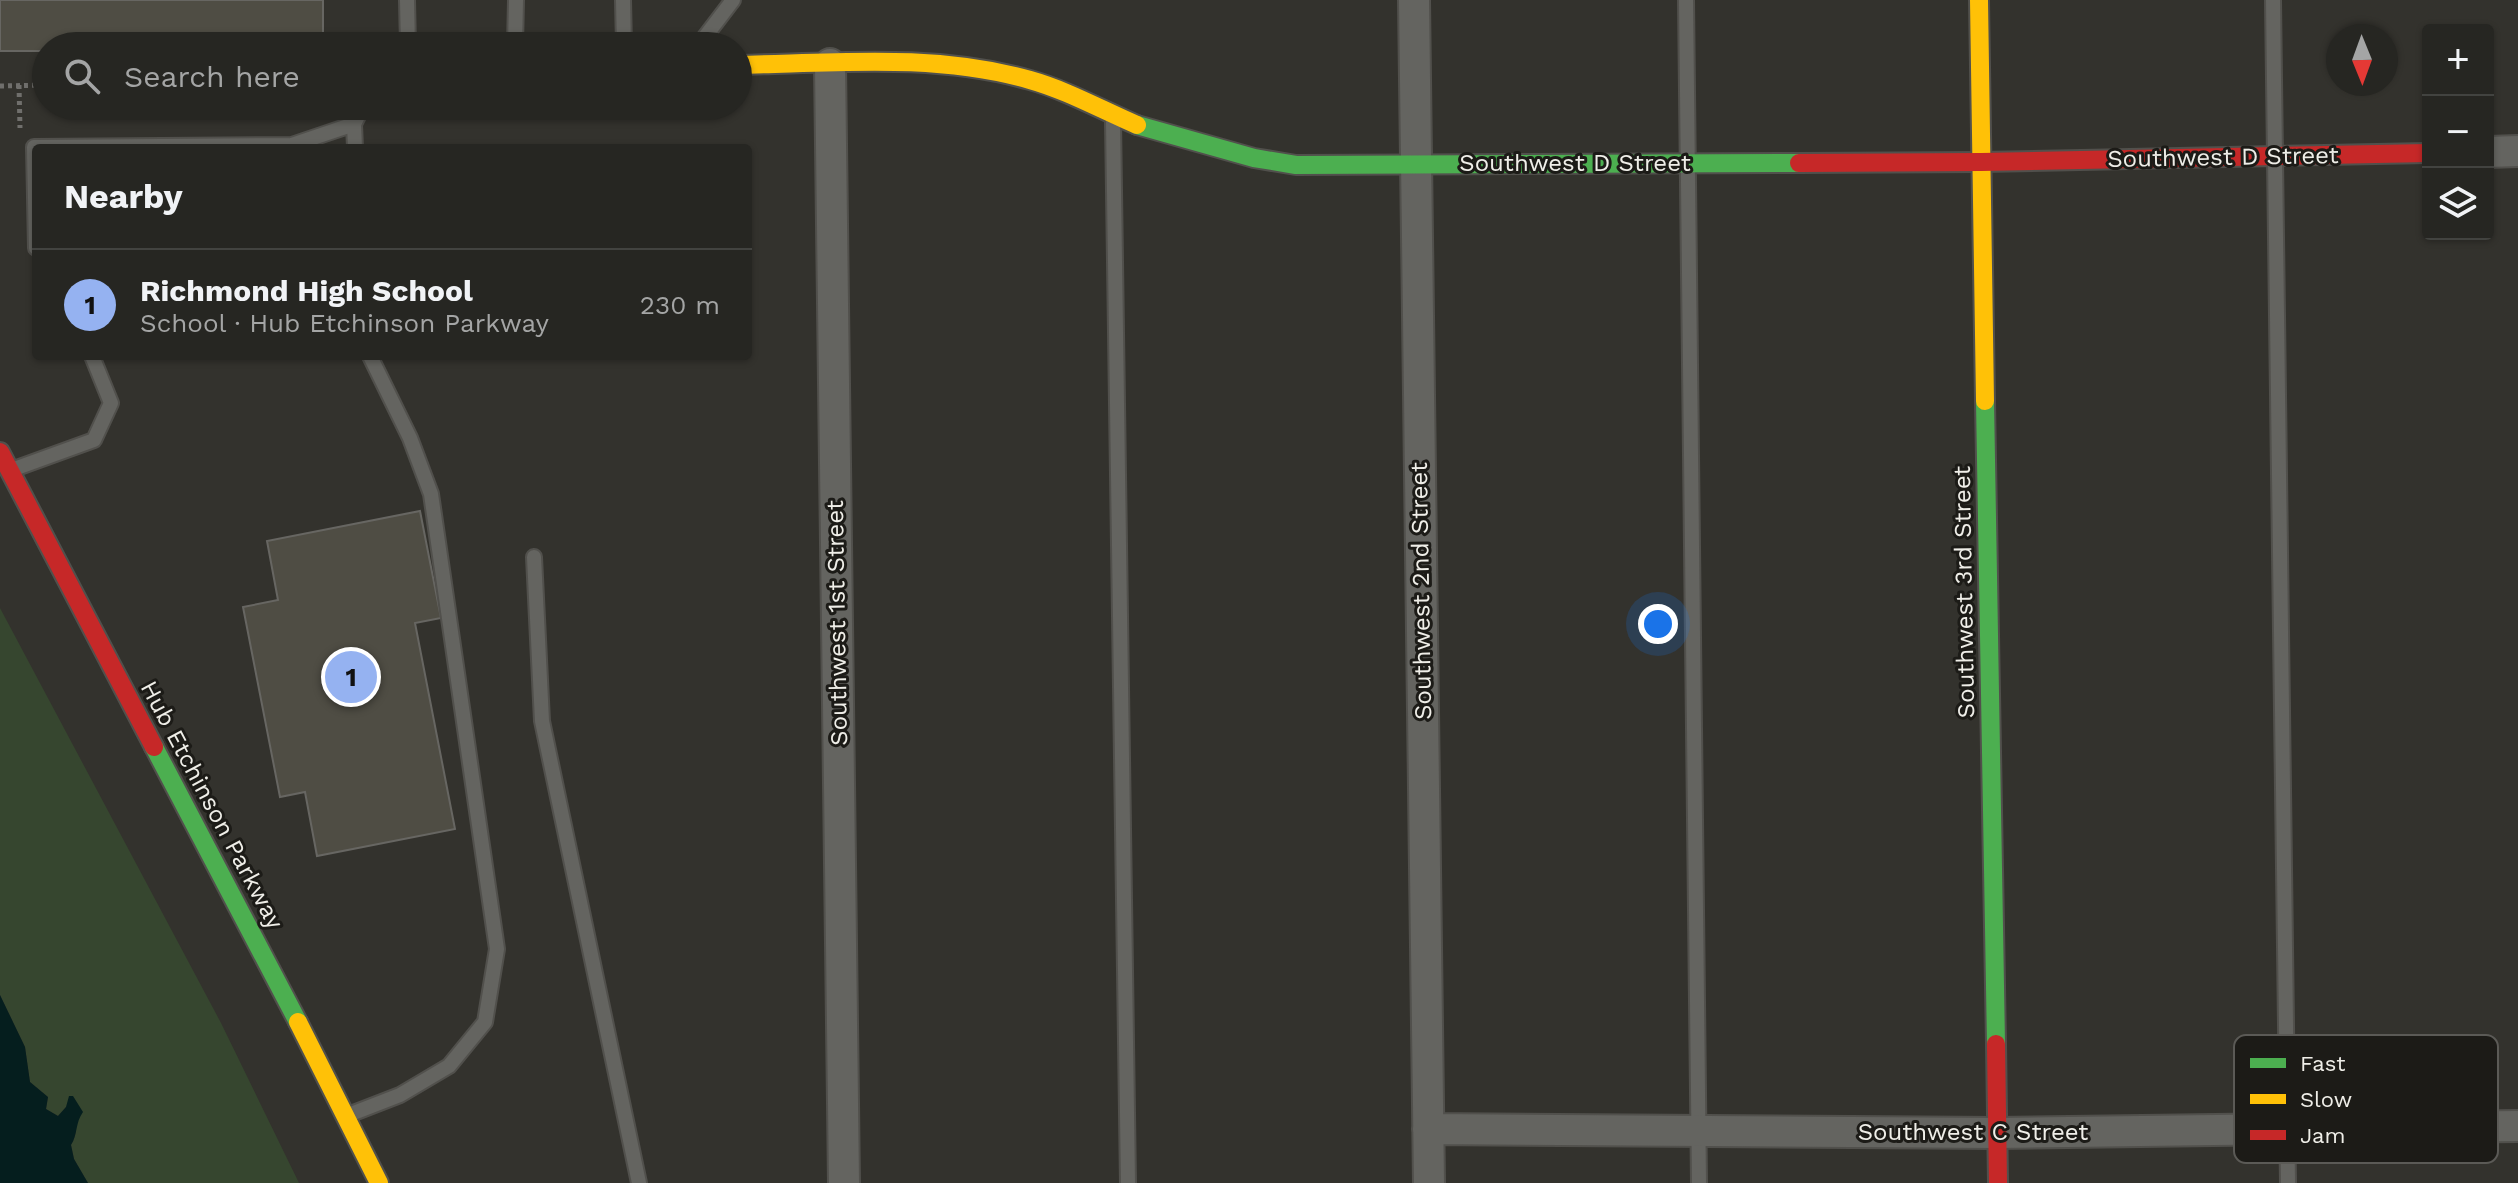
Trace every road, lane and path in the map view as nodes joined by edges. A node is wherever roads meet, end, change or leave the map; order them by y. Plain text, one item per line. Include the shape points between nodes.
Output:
1 (407, 0) edge
2 (516, 0) edge
3 (623, 0) edge
4 (717, 0) edge
5 (733, 0) edge
6 (1414, 0) edge
7 (1686, 0) edge
8 (1979, 0) edge
9 (2273, 0) edge
10 (718, 21) junction
11 (408, 32) edge
12 (515, 32) edge
13 (624, 32) edge
14 (709, 32) edge
15 (830, 64) junction
16 (752, 65) edge
17 (19, 85) junction
18 (32, 85) edge
19 (0, 86) edge
20 (1113, 115) junction
21 (356, 120) edge
22 (354, 124) junction
23 (295, 144) edge
24 (355, 144) edge
25 (32, 145) edge
26 (2518, 151) edge
27 (2494, 152) edge
28 (2422, 153) edge
29 (2276, 156) junction
30 (1981, 162) junction
31 (1417, 163) junction
32 (1687, 163) junction
33 (94, 360) edge
34 (372, 360) edge
35 (0, 452) edge
36 (10, 471) junction
37 (534, 557) dead end
38 (2287, 1035) edge
39 (347, 1115) junction
40 (2498, 1126) edge
41 (2518, 1126) edge
42 (1428, 1129) junction
43 (2234, 1131) edge
44 (1699, 1132) junction
45 (1997, 1133) junction
46 (379, 1183) edge
47 (639, 1183) edge
48 (844, 1183) edge
49 (1128, 1183) edge
50 (1429, 1183) edge
51 (1699, 1183) edge
52 (1998, 1183) edge

1 - 11 lane
2 - 12 lane
3 - 13 lane
4 - 10 lane
5 - 10 lane
6 - 31 street, Southwest 2nd Street
7 - 32 lane
8 - 30 street, Southwest 3rd Street
9 - 29 lane
10 - 14 lane
15 - 16 street, Southwest D Street
15 - 20 street, Southwest D Street via 958,65 1032,80
15 - 48 street, Southwest 1st Street
17 - 18 path
17 - 19 path
17 - 25 path via 20,132
20 - 31 street, Southwest D Street via 1240,154 1296,165
20 - 49 lane
21 - 22 lane
22 - 23 lane
22 - 24 lane
26 - 27 street
28 - 29 street, Southwest D Street
29 - 30 street, Southwest D Street
29 - 38 lane
30 - 32 street, Southwest D Street
30 - 45 street, Southwest 3rd Street
31 - 32 street, Southwest D Street
31 - 42 street, Southwest 2nd Street
32 - 44 lane
33 - 36 lane via 111,403 94,440
34 - 39 lane via 431,494 497,949 485,1022 449,1066 400,1095
35 - 36 street, Hub Etchinson Parkway
36 - 39 street, Hub Etchinson Parkway
37 - 47 lane via 542,721
39 - 46 street, Hub Etchinson Parkway
40 - 41 street, Southwest C Street
42 - 44 street, Southwest C Street
42 - 50 street, Southwest 2nd Street
43 - 45 street, Southwest C Street
44 - 45 street, Southwest C Street
44 - 51 lane
45 - 52 street, Southwest 3rd Street

